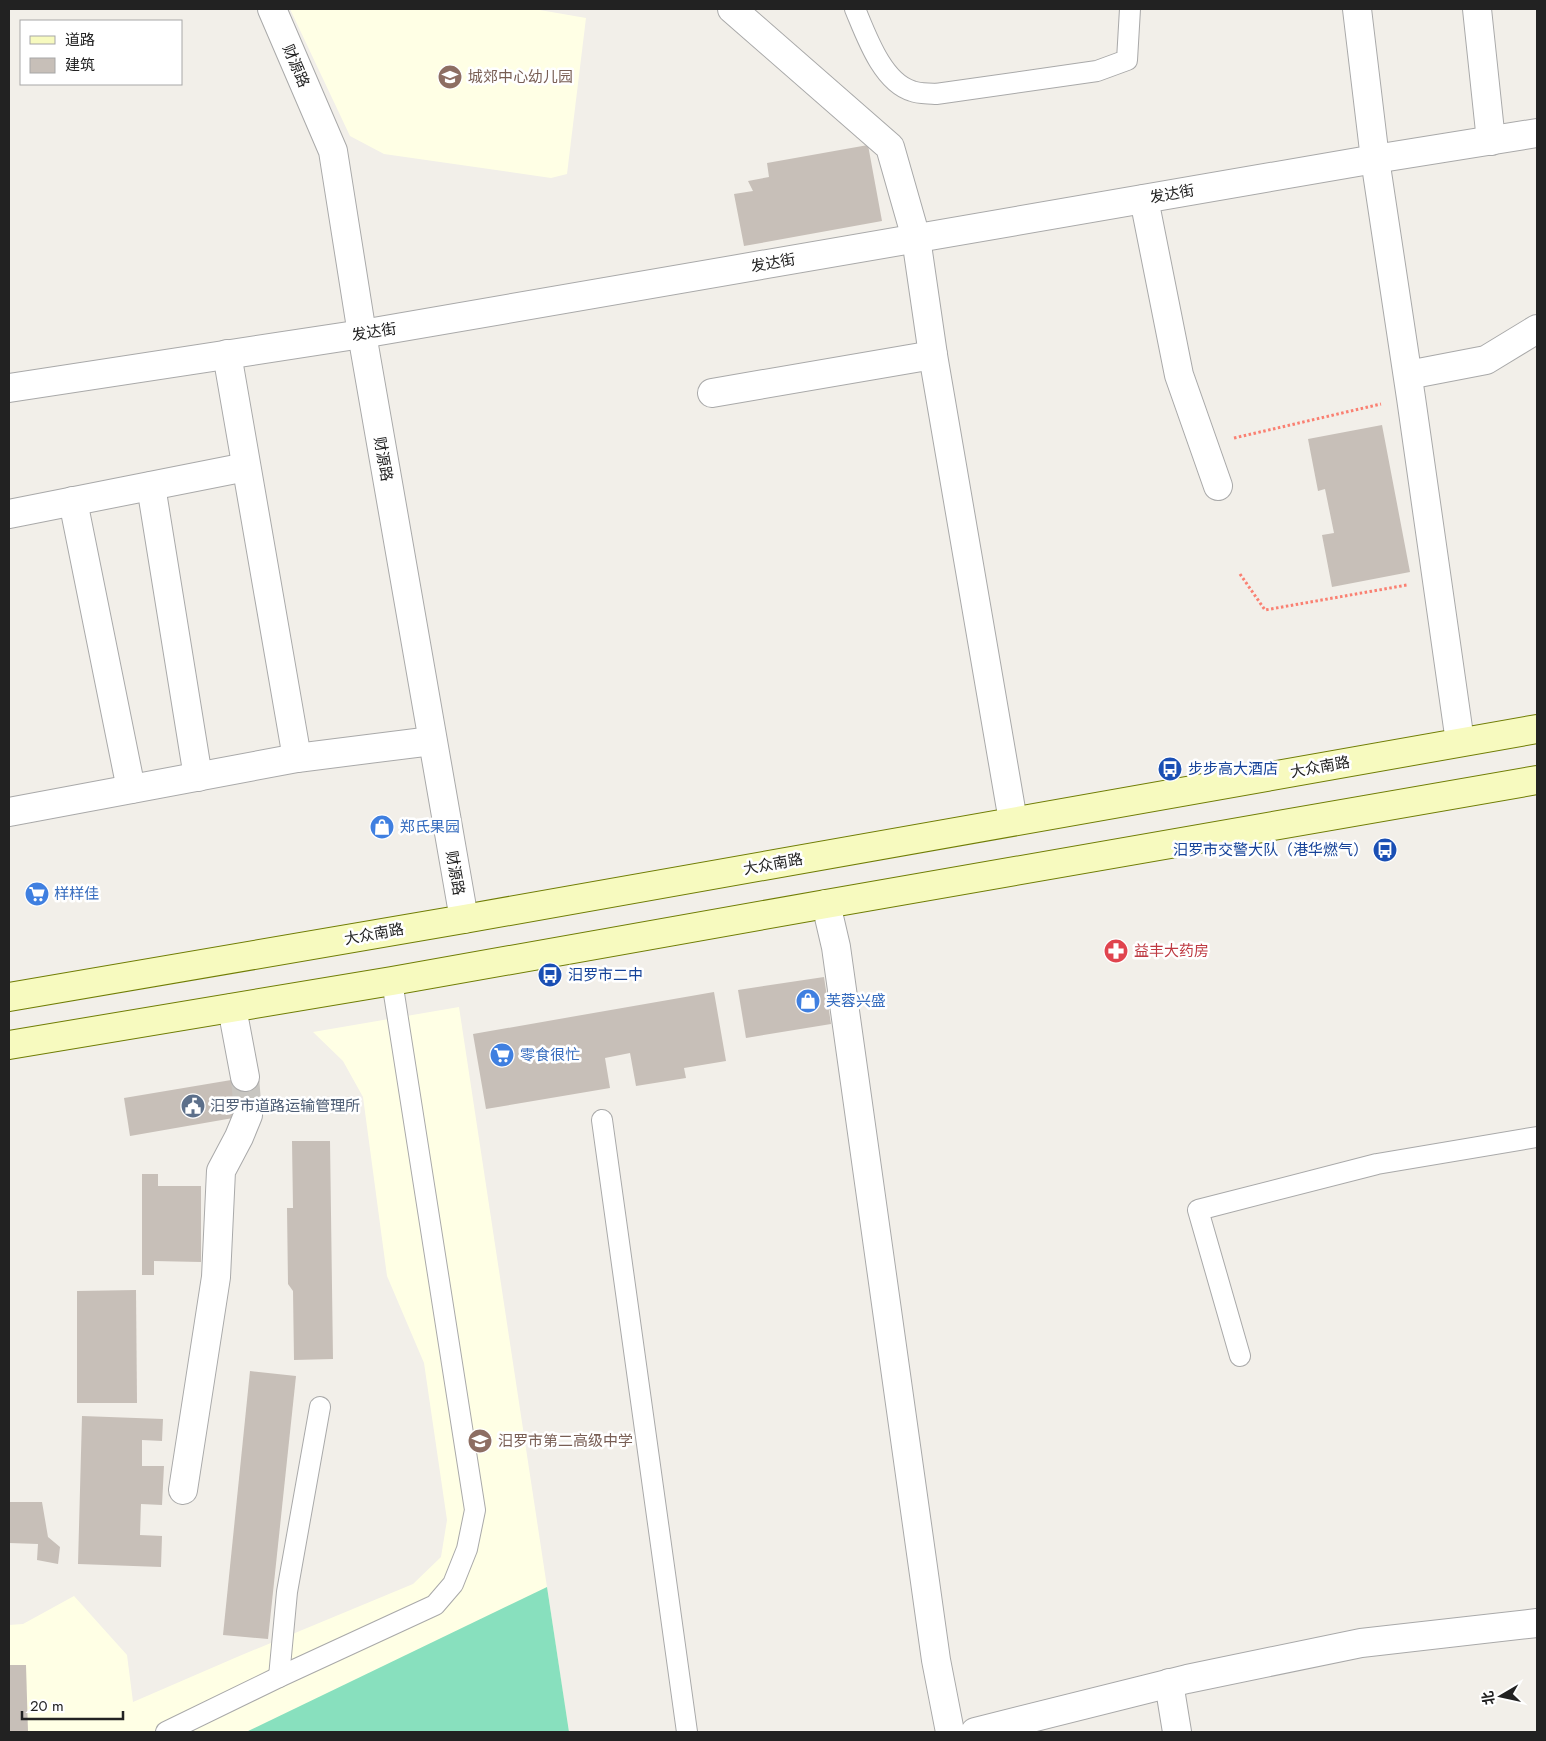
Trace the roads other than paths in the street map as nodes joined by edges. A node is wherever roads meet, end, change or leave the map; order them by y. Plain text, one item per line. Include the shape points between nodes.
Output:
1 (272, 9) edge
2 (732, 9) edge
3 (855, 9) edge
4 (1130, 9) edge
5 (1357, 9) edge
6 (1477, 9) edge
7 (1537, 133) edge
8 (1490, 141) junction
9 (1374, 159) junction
10 (1144, 199) junction
11 (916, 238) junction
12 (1537, 329) edge
13 (362, 334) junction
14 (228, 354) junction
15 (932, 355) junction
16 (1409, 386) junction
17 (9, 388) edge
18 (712, 393) dead end
19 (246, 467) junction
20 (151, 486) junction
21 (1218, 486) dead end
22 (73, 501) junction
23 (9, 514) edge
24 (1537, 714) edge
25 (1537, 729) edge
26 (1502, 736) junction
27 (432, 741) junction
28 (1460, 742) junction
29 (297, 758) junction
30 (198, 777) junction
31 (1537, 780) edge
32 (1506, 786) junction
33 (1537, 788) edge
34 (131, 789) junction
35 (9, 812) edge
36 (1013, 821) junction
37 (826, 904) junction
38 (464, 919) junction
39 (392, 981) junction
40 (9, 997) edge
41 (232, 1008) junction
42 (9, 1045) edge
43 (245, 1077) tunnel mouth
44 (248, 1115) tunnel mouth
45 (602, 1120) dead end
46 (1537, 1137) edge
47 (1240, 1356) dead end
48 (320, 1407) dead end
49 (183, 1490) dead end
50 (1537, 1623) edge
51 (279, 1677) junction
52 (1168, 1683) junction
53 (166, 1732) edge
54 (687, 1732) edge
55 (950, 1732) edge
56 (975, 1732) edge
57 (1177, 1732) edge

1 - 13 street, 财源路 via 333,151
2 - 11 street via 890,147
3 - 4 lane via 874,54 894,80 911,91 936,94 1098,71 1127,60
5 - 9 street
6 - 8 street
7 - 8 street, 发达街
8 - 9 street, 发达街
9 - 10 street, 发达街
9 - 16 street
10 - 11 street, 发达街
10 - 21 street via 1179,376
11 - 13 street, 发达街
11 - 15 street
12 - 16 street via 1486,360
13 - 14 street, 发达街
13 - 27 street, 财源路
14 - 17 street, 发达街
14 - 19 street
15 - 18 street
15 - 36 street
16 - 28 street
19 - 20 street
19 - 29 street
20 - 22 street
20 - 30 street
22 - 23 street
22 - 34 street
24 - 26 main road
25 - 26 main road, 大众南路
26 - 28 main road, 大众南路
27 - 29 street
27 - 38 street, 财源路
28 - 36 main road, 大众南路
29 - 30 street
30 - 34 street
31 - 32 main road
32 - 33 main road
32 - 37 main road
34 - 35 street
36 - 38 main road, 大众南路
37 - 39 main road
37 - 55 street via 836,946 936,1660
38 - 40 main road, 大众南路
39 - 41 main road
39 - 51 lane via 475,1510 467,1549 453,1584 435,1605
41 - 42 main road
41 - 43 street
44 - 49 street via 221,1171 216,1277
45 - 54 lane
46 - 47 lane via 1378,1164 1198,1210
48 - 51 lane via 287,1592
50 - 52 street via 1361,1643
51 - 53 lane
52 - 56 street
52 - 57 street

